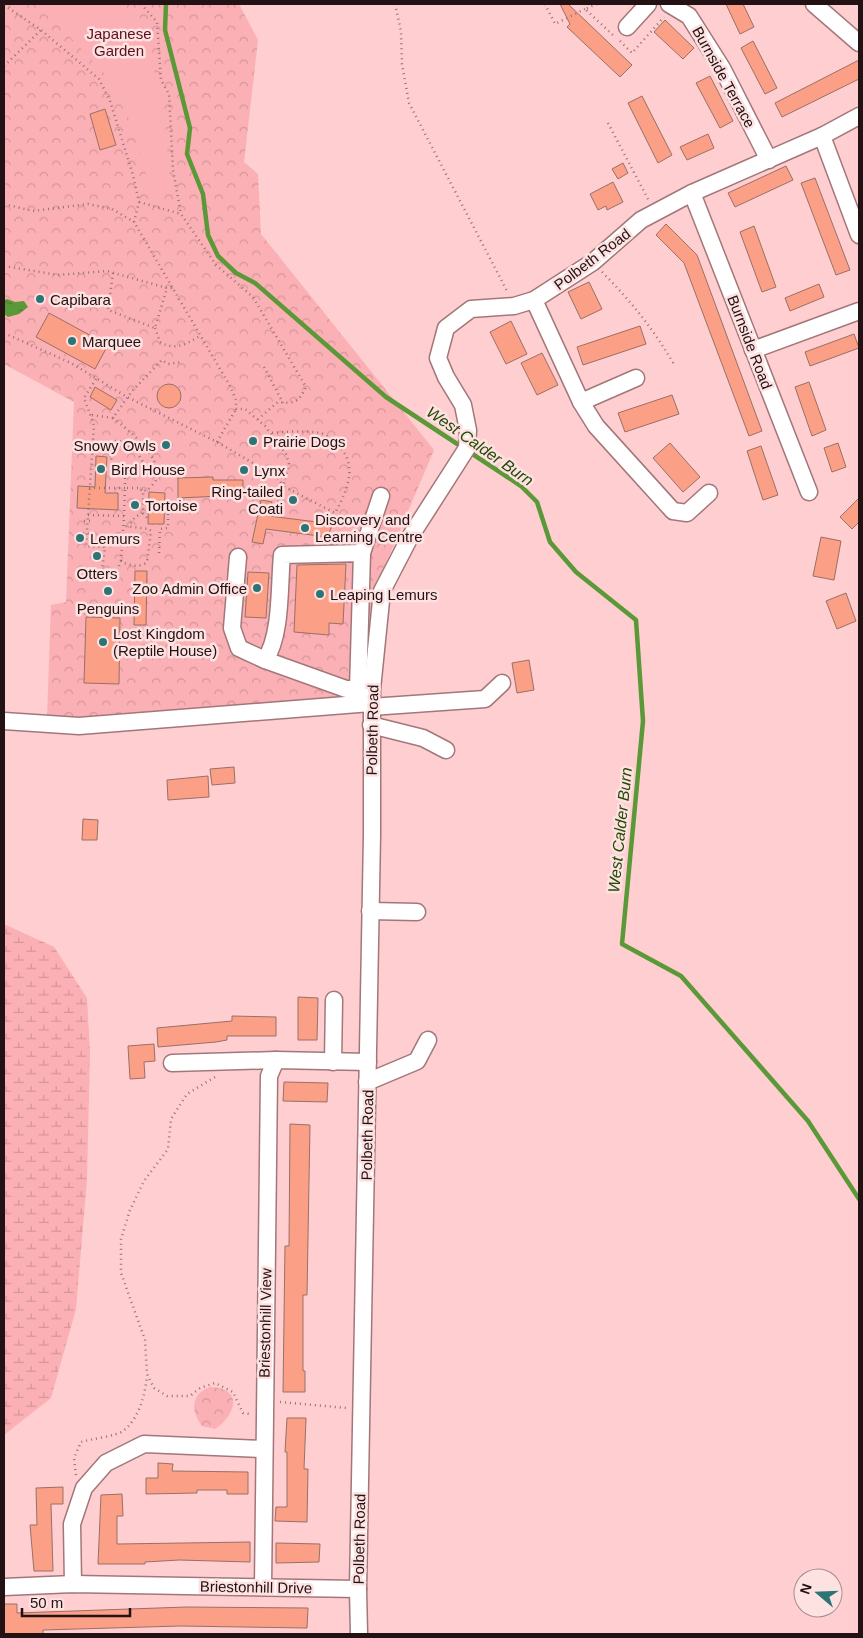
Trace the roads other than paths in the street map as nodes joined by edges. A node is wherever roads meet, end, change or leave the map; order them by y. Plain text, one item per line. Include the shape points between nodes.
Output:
1 (648, 4) edge
2 (668, 4) edge
3 (814, 4) edge
4 (692, 10) edge
5 (627, 27) dead end
6 (859, 43) edge
7 (859, 116) edge
8 (822, 136) junction
9 (770, 160) junction
10 (692, 193) junction
11 (859, 235) edge
12 (534, 300) junction
13 (859, 311) edge
14 (753, 350) junction
15 (636, 378) dead end
16 (581, 402) junction
17 (809, 492) dead end
18 (709, 493) dead end
19 (381, 496) dead end
20 (362, 553) junction
21 (238, 557) dead end
22 (265, 660) junction
23 (502, 683) dead end
24 (368, 697) junction
25 (4, 721) edge
26 (371, 725) junction
27 (446, 750) dead end
28 (370, 911) junction
29 (417, 912) dead end
30 (334, 1000) dead end
31 (428, 1040) dead end
32 (276, 1060) junction
33 (333, 1062) junction
34 (368, 1062) junction
35 (172, 1063) dead end
36 (368, 1082) junction
37 (263, 1450) junction
38 (73, 1584) junction
39 (4, 1587) edge
40 (262, 1587) junction
41 (358, 1589) junction
42 (359, 1634) edge

1 - 5 street
2 - 4 street, Burnside Terrace
3 - 6 street
4 - 9 street, Burnside Terrace
7 - 8 street, Polbeth Road
8 - 9 street, Polbeth Road
8 - 11 street
9 - 10 street, Polbeth Road
10 - 12 street, Polbeth Road via 641,220 593,262
10 - 14 street, Burnside Road
12 - 16 street
12 - 24 street, Polbeth Road via 514,306 471,309 446,328 438,358 463,405 468,430 467,448 410,537 382,590
13 - 14 street
14 - 17 street, Burnside Road
15 - 16 street
16 - 18 street via 596,426 673,511 687,513
19 - 20 street
20 - 22 street via 282,554 275,634 271,652
20 - 24 street
21 - 22 street via 232,628 234,639 239,648
22 - 24 street
23 - 24 street via 485,699
24 - 25 street via 79,726
24 - 26 street, Polbeth Road
26 - 27 street via 424,738
26 - 28 street, Polbeth Road
28 - 29 street
28 - 34 street, Polbeth Road
30 - 33 street
31 - 36 street via 417,1061
32 - 33 street
32 - 35 street
32 - 37 street, Briestonhill View via 269,1076
33 - 34 street
34 - 36 street, Polbeth Road
36 - 41 street, Polbeth Road
37 - 38 street via 144,1444 106,1463 84,1488 72,1524
37 - 40 street, Briestonhill View
38 - 39 street
38 - 40 street, Briestonhill Drive
40 - 41 street, Briestonhill Drive
41 - 42 street, Polbeth Road

